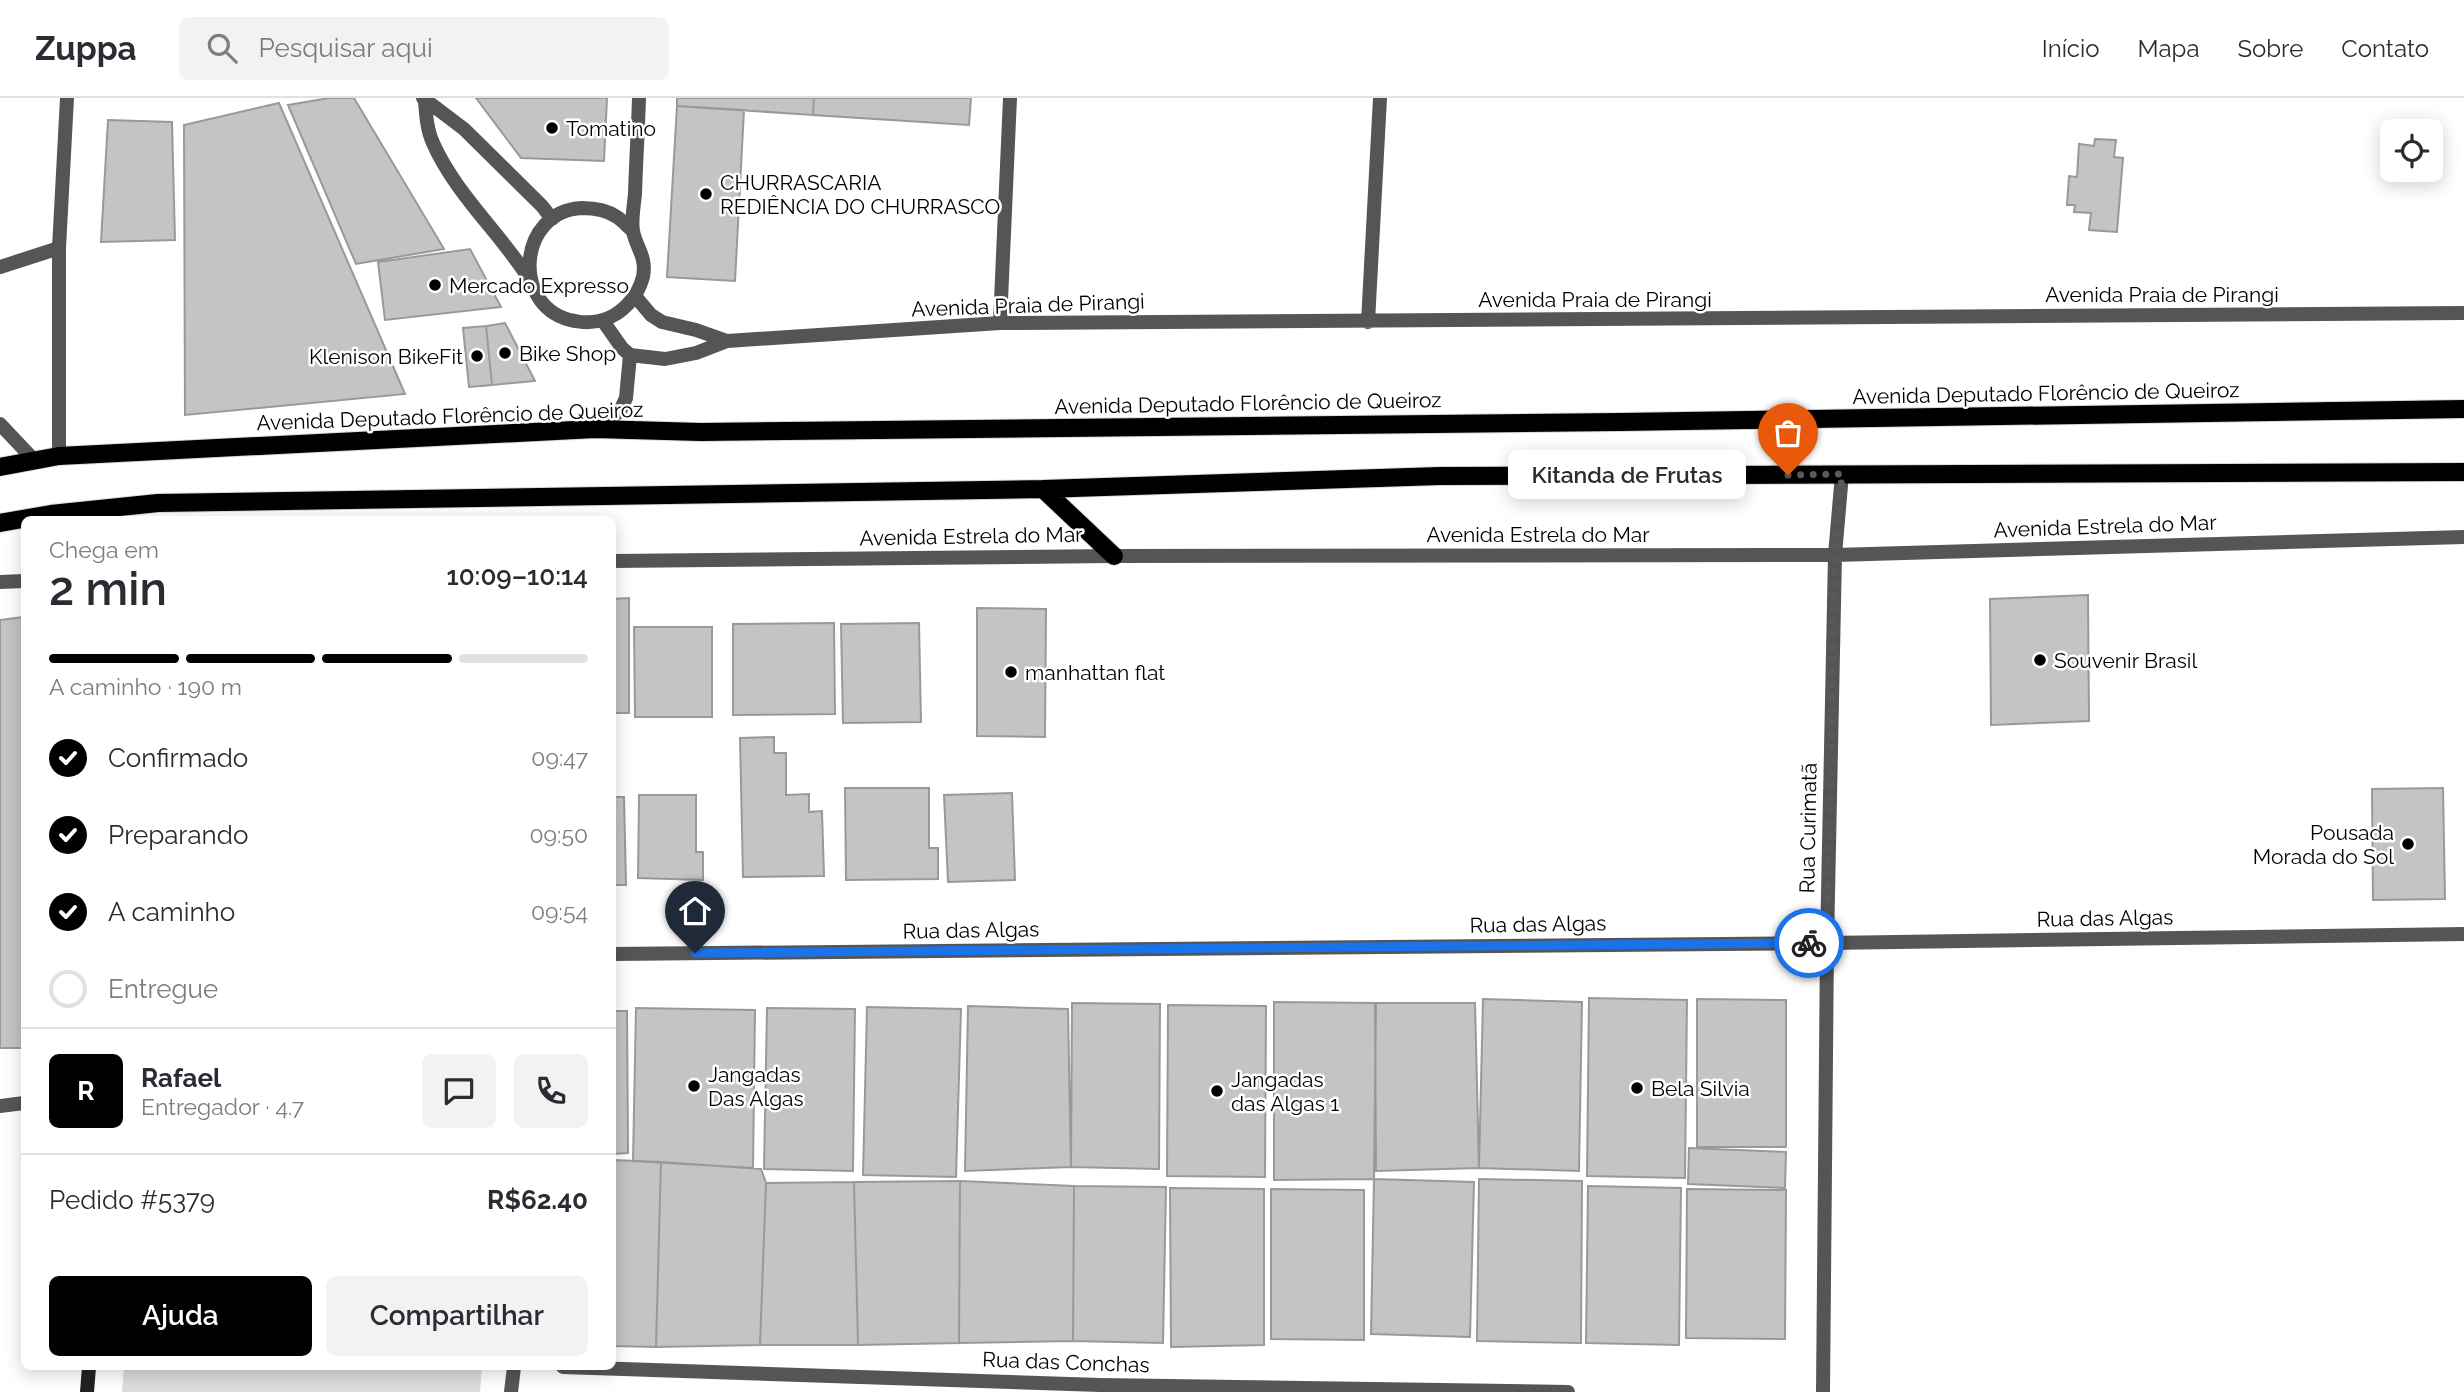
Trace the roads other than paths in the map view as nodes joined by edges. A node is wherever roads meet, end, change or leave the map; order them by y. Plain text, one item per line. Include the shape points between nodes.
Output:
1 (67, 98) edge
2 (639, 98) edge
3 (1010, 98) edge
4 (1380, 98) edge
5 (424, 99) edge
6 (552, 219) junction
7 (633, 231) junction
8 (58, 248) junction
9 (0, 267) edge
10 (530, 281) junction
11 (635, 296) junction
12 (2464, 313) edge
13 (603, 321) junction
14 (1368, 322) junction
15 (1000, 324) junction
16 (727, 341) junction
17 (630, 355) junction
18 (2464, 409) edge
19 (0, 424) edge
20 (595, 429) junction
21 (59, 456) junction
22 (34, 460) junction
23 (0, 467) edge
24 (2464, 472) edge
25 (1842, 474) junction
26 (1043, 489) junction
27 (40, 516) edge
28 (21, 519) edge
29 (0, 523) edge
30 (2464, 537) edge
31 (1835, 555) junction
32 (1114, 556) junction
33 (616, 561) edge
34 (21, 581) edge
35 (0, 582) edge
36 (2464, 934) edge
37 (1827, 943) junction
38 (616, 954) edge
39 (21, 1103) edge
40 (0, 1106) edge
41 (616, 1369) edge
42 (89, 1370) edge
43 (514, 1370) edge
44 (87, 1392) edge
45 (512, 1392) edge
46 (1568, 1392) edge
47 (1823, 1392) edge

1 - 8 street
2 - 7 street
3 - 15 street
4 - 14 street
5 - 6 street via 464,129
5 - 10 street via 433,143 449,172
6 - 7 street via 572,209 595,208 616,216
6 - 10 street via 536,236 528,258
7 - 11 street via 643,252 643,275
8 - 9 street
8 - 21 street
10 - 13 street via 538,298 567,320
11 - 13 street via 621,312
11 - 16 street, Avenida Praia de Pirangi via 662,322
12 - 14 street, Avenida Praia de Pirangi
13 - 17 street
14 - 15 street, Avenida Praia de Pirangi
15 - 16 street, Avenida Praia de Pirangi
16 - 17 street, Avenida Praia de Pirangi via 665,359
17 - 20 street via 626,398 620,411
18 - 20 main road, Avenida Deputado Florêncio de Queiroz via 1662,422 701,432
19 - 22 street
20 - 21 main road, Avenida Deputado Florêncio de Queiroz
21 - 22 main road, Avenida Deputado Florêncio de Queiroz
22 - 23 main road, Avenida Deputado Florêncio de Queiroz
24 - 25 main road
25 - 26 main road via 1440,476
25 - 31 street, Rua Curimatã
26 - 27 main road via 158,503
26 - 32 main road
28 - 29 main road
30 - 31 street, Avenida Estrela do Mar
31 - 32 street, Avenida Estrela do Mar
31 - 37 street, Rua Curimatã
32 - 33 street, Avenida Estrela do Mar
34 - 35 street
36 - 37 street, Rua das Algas
37 - 38 street, Rua das Algas
37 - 47 street, Rua Curimatã
39 - 40 street
41 - 46 street, Rua das Conchas via 1100,1385
42 - 44 street
43 - 45 street

